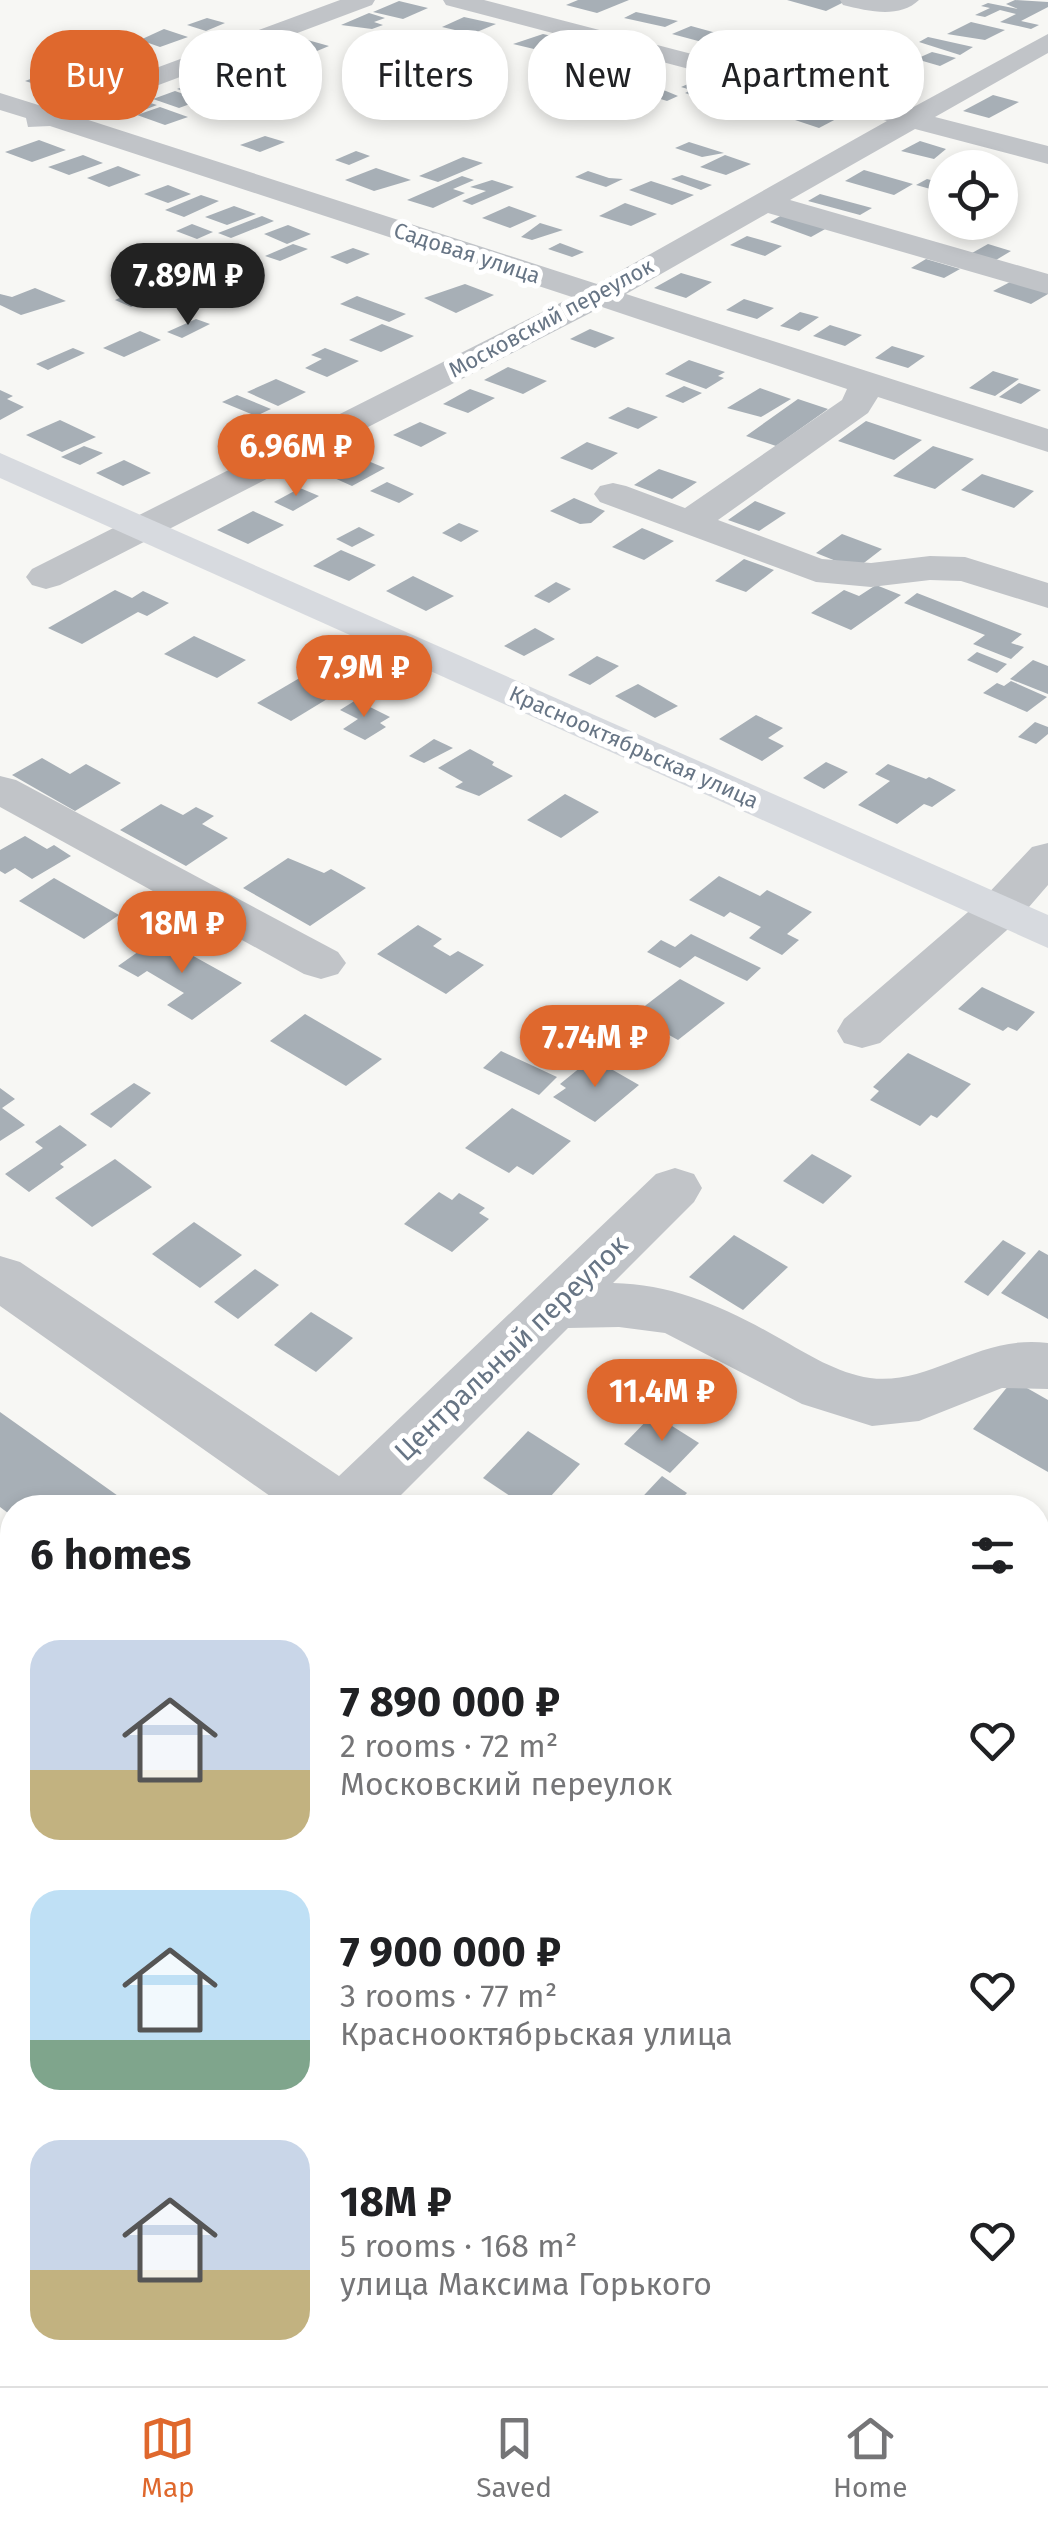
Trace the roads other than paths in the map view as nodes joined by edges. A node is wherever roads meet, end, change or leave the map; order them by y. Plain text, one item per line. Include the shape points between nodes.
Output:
1 (363, 0) edge
2 (455, 0) edge
3 (852, 0) edge
4 (907, 0) edge
5 (1048, 42) edge
6 (686, 61) edge
7 (159, 76) edge
8 (0, 101) edge
9 (30, 111) edge
10 (924, 113) edge
11 (40, 120) edge
12 (57, 120) edge
13 (912, 120) joint
14 (0, 134) edge
15 (1048, 154) edge
16 (764, 202) junction
17 (1048, 284) edge
18 (599, 296) junction
19 (858, 380) junction
20 (1048, 441) edge
21 (0, 464) edge
22 (613, 494) dead end
23 (687, 524) junction
24 (143, 526) junction
25 (46, 577) dead end
26 (1048, 596) edge
27 (0, 789) edge
28 (1048, 857) edge
29 (999, 911) junction
30 (1048, 933) edge
31 (321, 963) dead end
32 (862, 1032) dead end
33 (676, 1188) dead end
34 (0, 1277) edge
35 (554, 1306) junction
36 (1048, 1366) edge
37 (317, 1495) edge
38 (360, 1495) edge

1 - 7 street
2 - 6 street
3 - 4 street via 886,6
5 - 10 street, Московский переулок
8 - 9 street, Садовая улица
11 - 14 street
12 - 18 street, Садовая улица
13 - 15 street
13 - 16 street, Московский переулок
16 - 17 street
16 - 18 street, Московский переулок
18 - 19 street, Садовая улица
18 - 24 street, Московский переулок
19 - 20 street, Садовая улица
19 - 23 street via 865,389 856,406
21 - 24 main road, Краснооктябрьская улица
22 - 23 street
23 - 26 street via 816,570 871,576 965,569
24 - 25 street, Московский переулок
24 - 29 main road, Краснооктябрьская улица
27 - 31 street
28 - 29 street
29 - 30 main road, Краснооктябрьская улица
29 - 32 street
33 - 35 street, Центральный переулок
34 - 37 street
35 - 36 street via 680,1314 829,1389 870,1402 933,1396 1006,1362
35 - 38 street, Центральный переулок

